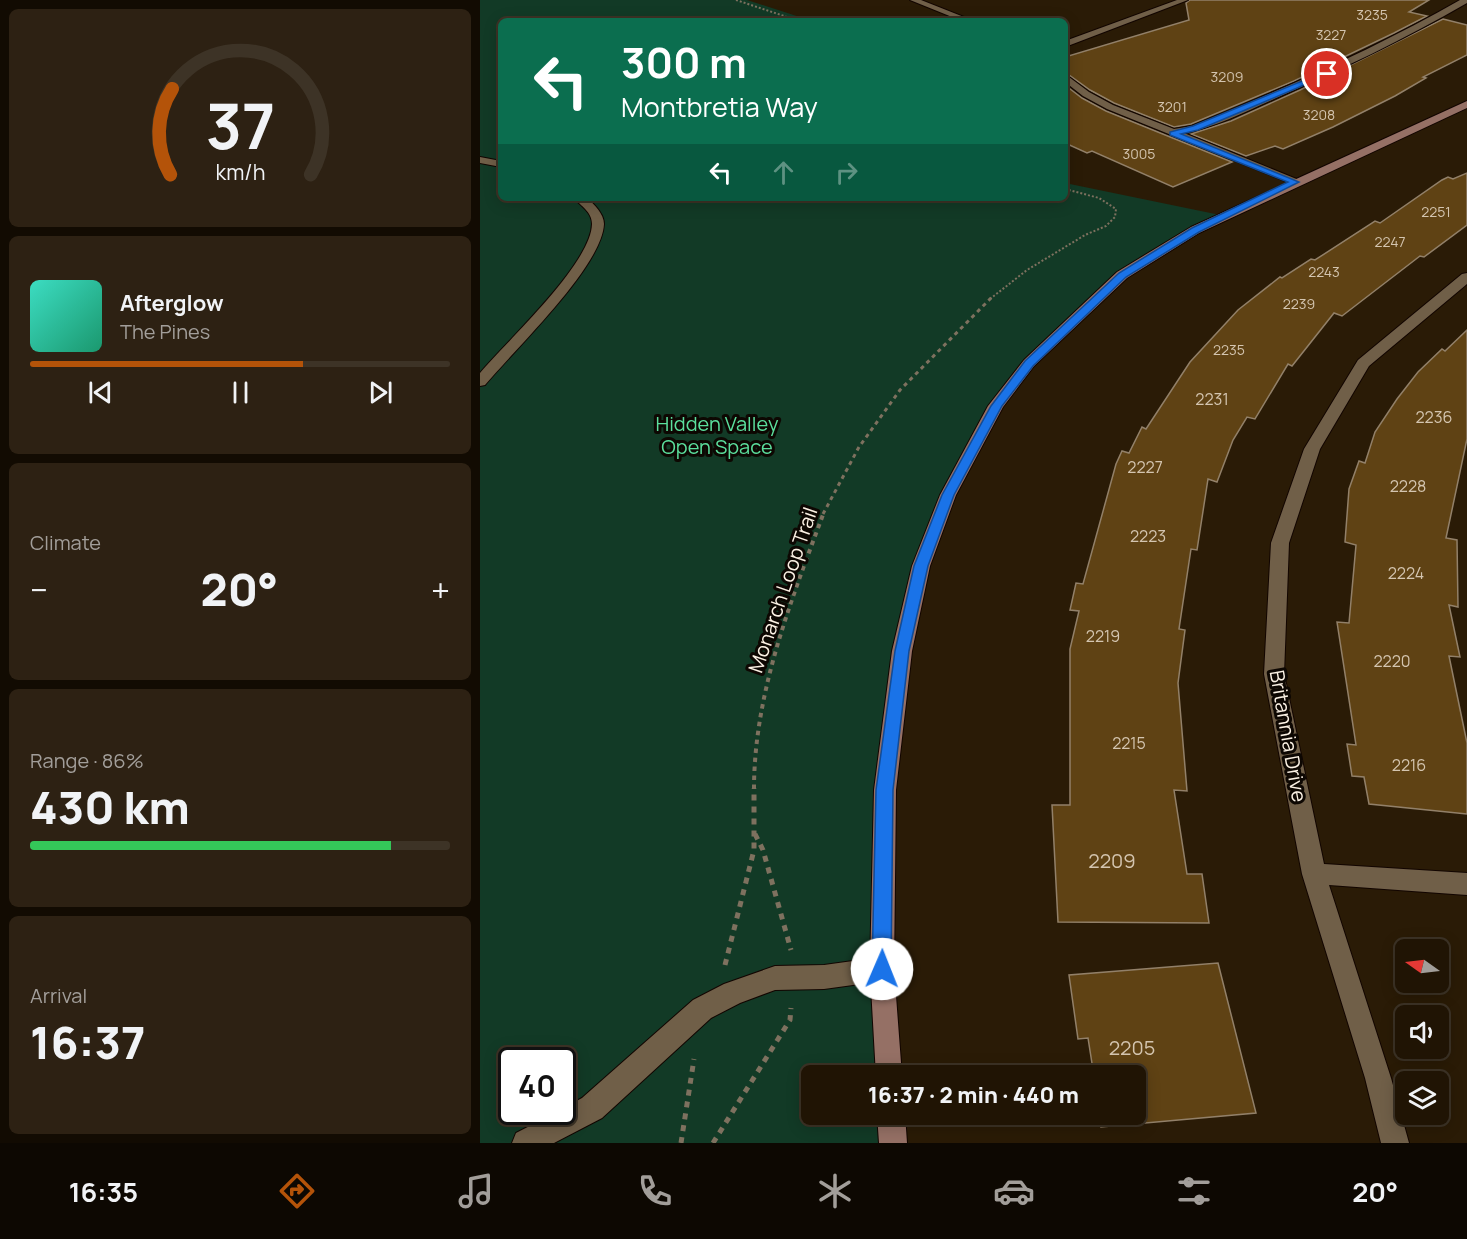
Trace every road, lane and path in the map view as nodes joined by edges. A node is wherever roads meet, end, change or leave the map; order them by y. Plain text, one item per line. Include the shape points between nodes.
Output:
1 (736, 0) edge
2 (914, 0) edge
3 (1184, 0) edge
4 (1466, 0) edge
5 (790, 18) edge
6 (962, 18) edge
7 (1068, 43) edge
8 (1068, 79) edge
9 (1467, 104) edge
10 (1172, 133) junction
11 (480, 160) edge
12 (498, 163) edge
13 (1295, 182) junction
14 (1068, 190) edge
15 (583, 201) edge
16 (1467, 276) edge
17 (480, 382) edge
18 (1314, 874) junction
19 (1467, 884) edge
20 (882, 969) junction
21 (702, 1009) junction
22 (888, 1065) edge
23 (892, 1125) edge
24 (526, 1143) edge
25 (681, 1143) edge
26 (893, 1143) edge
27 (1395, 1143) edge

1 - 5 path
2 - 6 street
3 - 7 street
4 - 10 street via 1327,74 1195,128
8 - 10 street via 1110,107
9 - 13 street
10 - 13 street
11 - 12 street
13 - 20 street via 1196,230 1122,275 1029,363 996,406 948,495 921,566 902,651 885,790
14 - 21 path, Monarch Loop Trail via 1110,203 1116,208 1115,217 1027,270 982,304 900,390 859,447 827,504 797,584 762,700 754,753 754,850 724,970
15 - 17 street via 598,222 595,242 571,276
16 - 18 street, Britannia Drive via 1363,363 1312,449 1280,543 1274,674
18 - 19 street
18 - 27 street, Britannia Drive
20 - 21 street via 824,977 775,978
20 - 22 street
21 - 24 street via 592,1108
21 - 25 path
23 - 26 street

